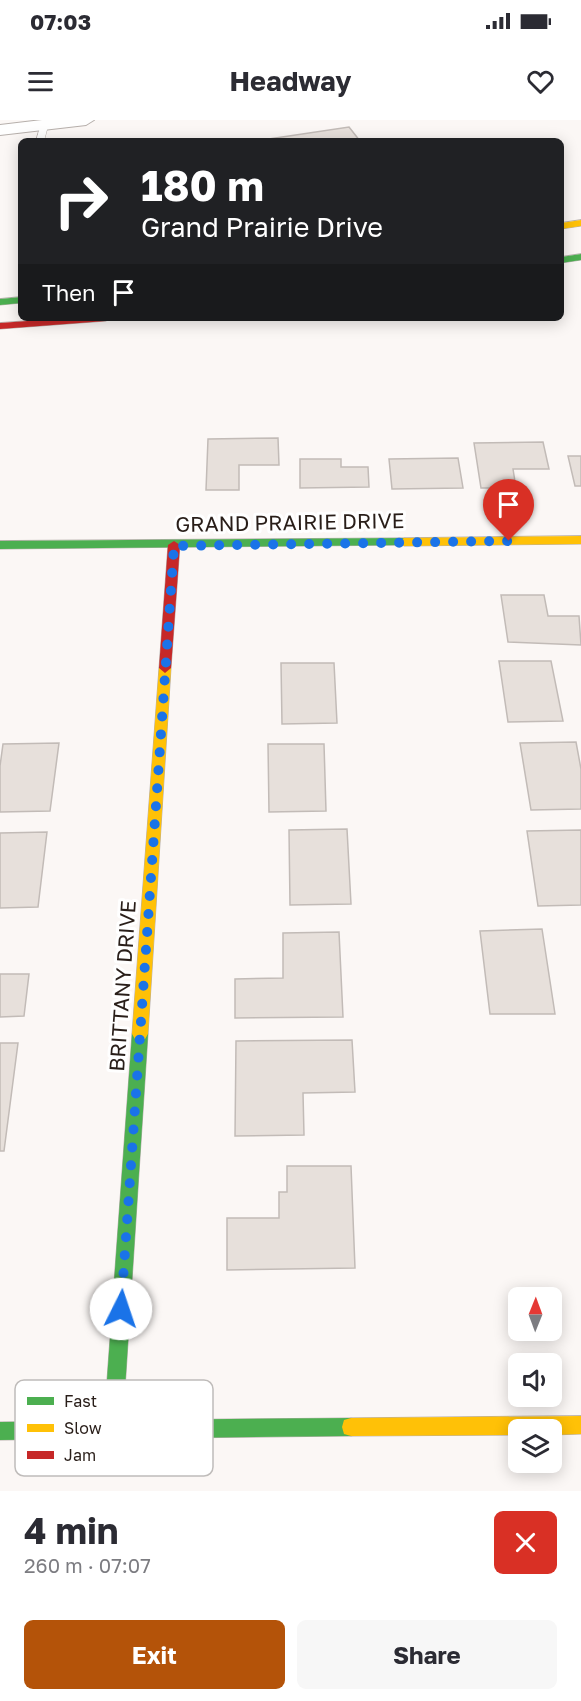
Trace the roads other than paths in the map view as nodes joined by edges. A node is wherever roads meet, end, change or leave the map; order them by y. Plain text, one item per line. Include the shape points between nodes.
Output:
1 (86, 120) edge
2 (37, 129) edge
3 (0, 130) edge
4 (581, 223) edge
5 (564, 226) edge
6 (581, 257) edge
7 (564, 260) edge
8 (18, 300) edge
9 (0, 302) edge
10 (66, 321) edge
11 (0, 326) edge
12 (581, 540) edge
13 (0, 545) edge
14 (174, 546) junction
15 (115, 1380) edge
16 (581, 1425) edge
17 (213, 1428) edge
18 (0, 1431) edge
19 (15, 1431) edge

1 - 2 street
2 - 3 street
4 - 5 main road
6 - 7 main road
8 - 9 main road
10 - 11 main road
12 - 14 main road, GRAND PRAIRIE DRIVE
13 - 14 main road, GRAND PRAIRIE DRIVE
14 - 15 main road, BRITTANY DRIVE
16 - 17 main road
18 - 19 main road

